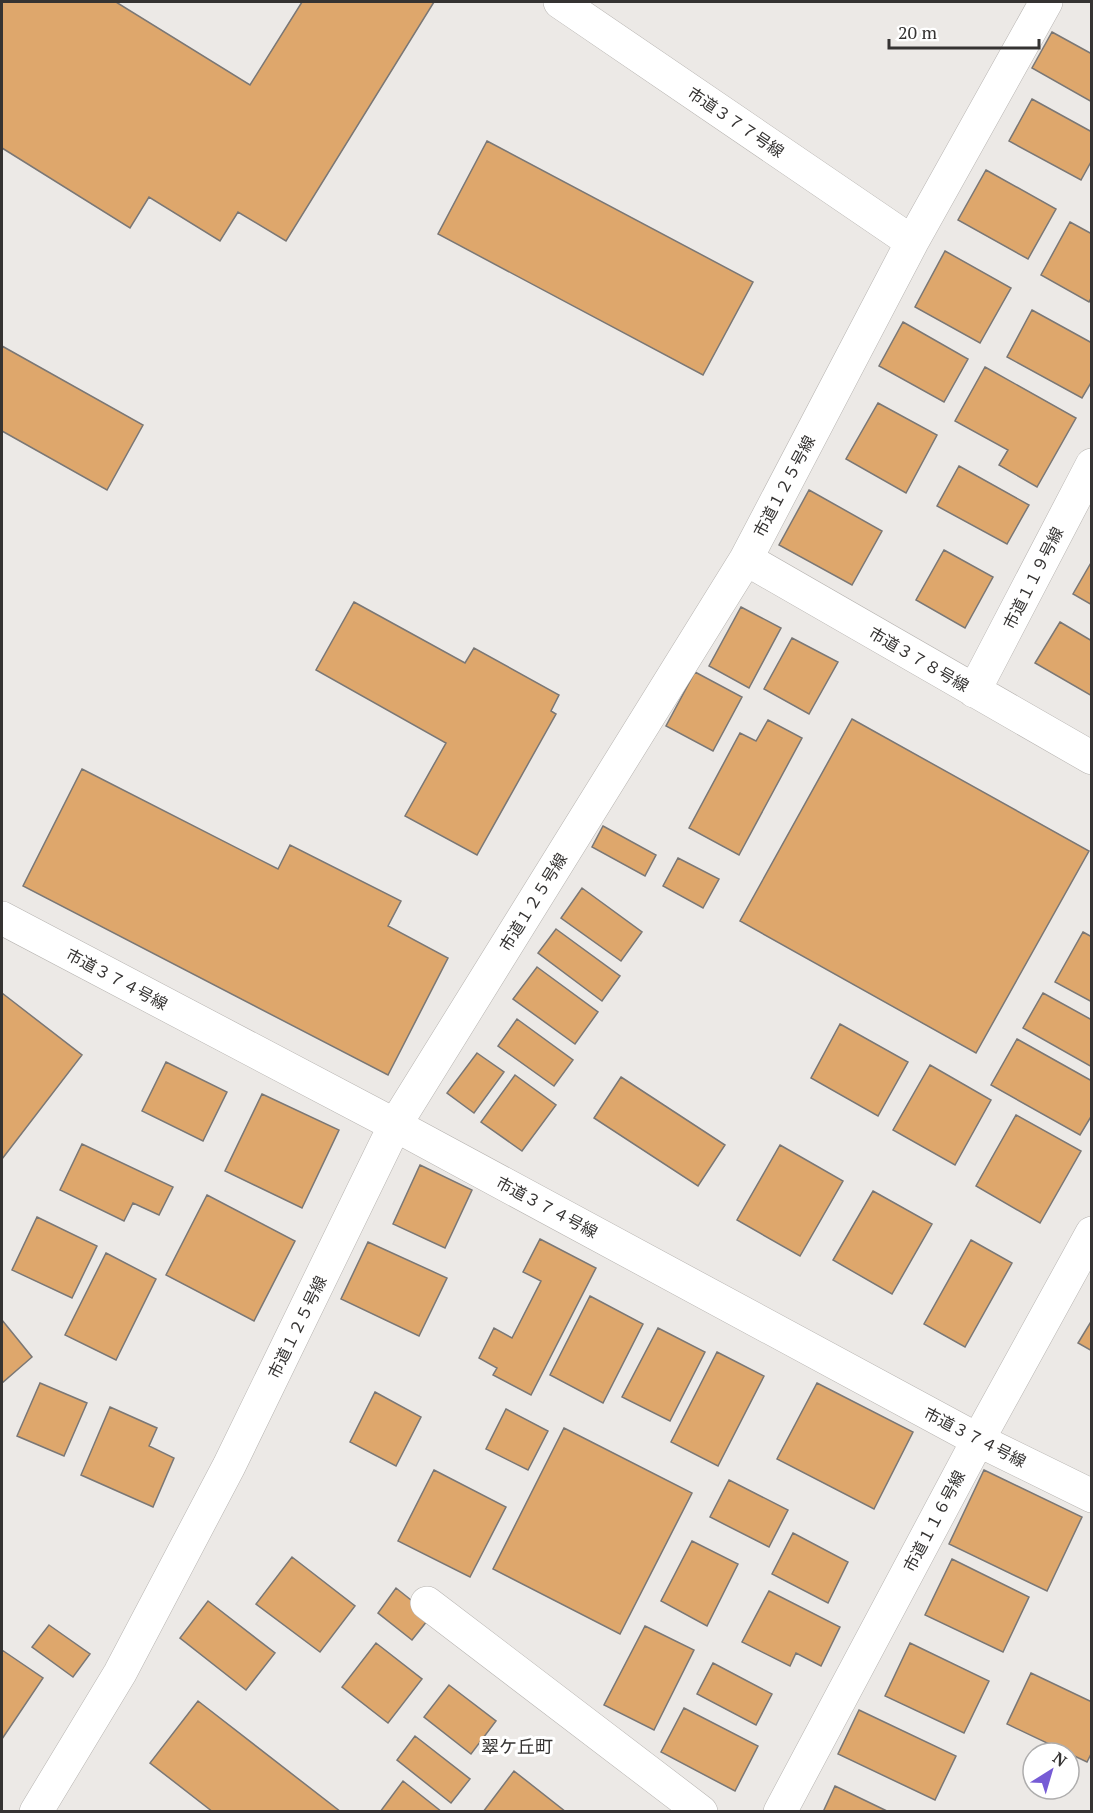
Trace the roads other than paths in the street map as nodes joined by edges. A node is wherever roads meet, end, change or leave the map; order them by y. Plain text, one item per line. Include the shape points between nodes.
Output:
1 (560, 2) edge
2 (1046, 2) edge
3 (912, 242) junction
4 (1092, 465) edge
5 (746, 559) junction
6 (975, 691) junction
7 (1092, 758) edge
8 (2, 918) edge
9 (395, 1125) junction
10 (1092, 1233) edge
11 (978, 1440) junction
12 (1092, 1496) edge
13 (427, 1603) dead end
14 (36, 1812) edge
15 (701, 1812) edge
16 (780, 1812) edge

1 - 3 street, 市道３７７号線
2 - 3 street, 市道１２５号線
3 - 5 street, 市道１２５号線
4 - 6 street, 市道１１９号線
5 - 6 street, 市道３７８号線
5 - 9 street, 市道１２５号線
6 - 7 street, 市道３７８号線
8 - 9 street, 市道３７４号線
9 - 11 street, 市道３７４号線
9 - 14 street, 市道１２５号線 via 224,1477 120,1673
10 - 11 street, 市道１１６号線
11 - 12 street, 市道３７４号線
11 - 16 street, 市道１１６号線
13 - 15 street

